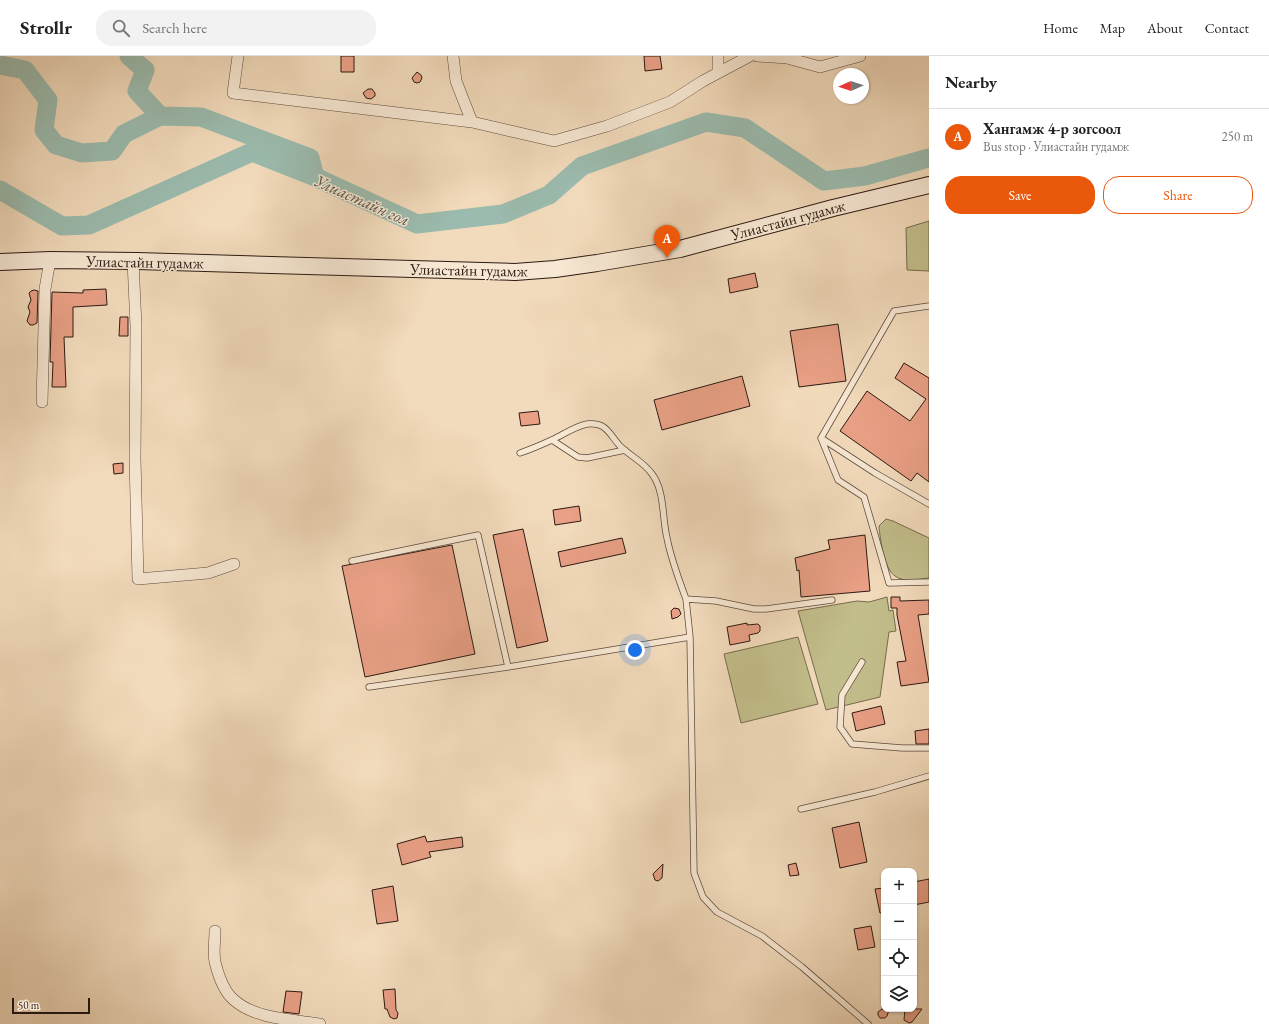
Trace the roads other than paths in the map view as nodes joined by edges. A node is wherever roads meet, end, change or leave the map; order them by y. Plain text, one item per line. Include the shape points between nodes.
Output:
1 (238, 56) edge
2 (453, 56) edge
3 (718, 56) edge
4 (750, 56) edge
5 (757, 56) edge
6 (860, 56) edge
7 (718, 72) junction
8 (472, 122) junction
9 (929, 185) edge
10 (50, 260) junction
11 (133, 261) junction
12 (0, 262) edge
13 (929, 306) edge
14 (42, 402) dead end
15 (821, 438) junction
16 (552, 440) junction
17 (625, 450) junction
18 (520, 453) dead end
19 (929, 504) edge
20 (352, 561) dead end
21 (234, 564) dead end
22 (929, 582) edge
23 (686, 599) junction
24 (832, 600) dead end
25 (690, 637) junction
26 (862, 662) dead end
27 (508, 667) junction
28 (369, 687) dead end
29 (929, 748) edge
30 (929, 776) edge
31 (801, 809) dead end
32 (215, 931) dead end
33 (320, 1024) edge
34 (868, 1024) edge

1 - 8 street via 233,93
2 - 8 street via 456,81
3 - 7 street
4 - 7 street
5 - 6 street via 787,58 820,66
7 - 8 street via 670,102 607,126 554,141
9 - 11 main road, Улиастайн гудамж via 680,249 555,269 515,272
10 - 11 main road, Улиастайн гудамж
10 - 12 main road, Улиастайн гудамж
10 - 14 street via 45,289
11 - 21 street via 138,579 208,572
13 - 15 lane via 894,311
15 - 19 lane
15 - 22 lane via 838,480 864,497 889,583
16 - 17 lane via 578,457 587,458
16 - 17 lane via 581,426 594,424 604,426
16 - 18 lane
17 - 23 lane via 646,466 656,481 667,538
20 - 27 lane via 478,534
23 - 24 lane via 716,601 754,609
23 - 25 lane
25 - 27 lane
25 - 34 lane via 694,873 703,897 716,912 768,940
26 - 29 lane via 842,695 840,727 852,744
27 - 28 lane
30 - 31 lane via 875,792
32 - 33 street via 215,961 223,985 234,1000 253,1011 269,1016

